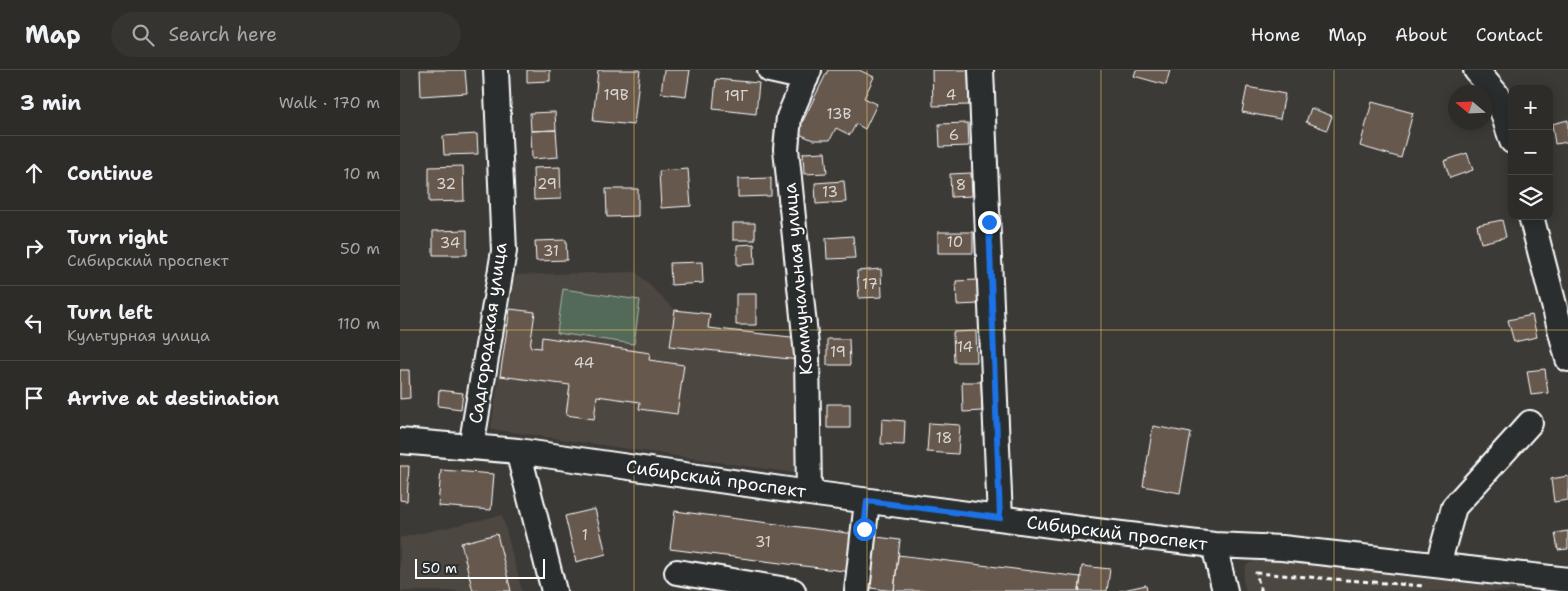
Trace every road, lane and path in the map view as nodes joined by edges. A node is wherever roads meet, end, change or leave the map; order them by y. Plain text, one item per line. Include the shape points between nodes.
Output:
1 (496, 70) edge
2 (770, 70) edge
3 (981, 70) edge
4 (1478, 71) edge
5 (807, 74) edge
6 (1509, 130) edge
7 (1532, 220) edge
8 (1568, 359) edge
9 (1530, 423) dead end
10 (400, 441) edge
11 (471, 447) junction
12 (518, 451) junction
13 (809, 493) junction
14 (867, 501) junction
15 (1000, 518) junction
16 (1214, 545) junction
17 (1438, 565) junction
18 (677, 572) dead end
19 (1568, 580) edge
20 (1425, 586) dead end
21 (554, 591) edge
22 (792, 591) edge
23 (857, 591) edge
24 (1225, 591) edge
25 (1261, 591) edge

1 - 11 street, Садгородская улица via 504,251
2 - 5 street
3 - 15 street
4 - 6 street via 1497,94
5 - 13 street, Коммунальная улица via 789,117 786,149 807,355
7 - 8 street
9 - 17 street via 1454,507
10 - 11 street, Сибирский проспект
11 - 12 street, Сибирский проспект
12 - 13 street, Сибирский проспект
12 - 21 street
13 - 14 street, Сибирский проспект
14 - 15 street, Сибирский проспект
14 - 23 street
15 - 16 street, Сибирский проспект
16 - 17 street, Сибирский проспект via 1282,548
16 - 24 street
17 - 19 street, Сибирский проспект
18 - 22 street
20 - 25 path via 1256,573

